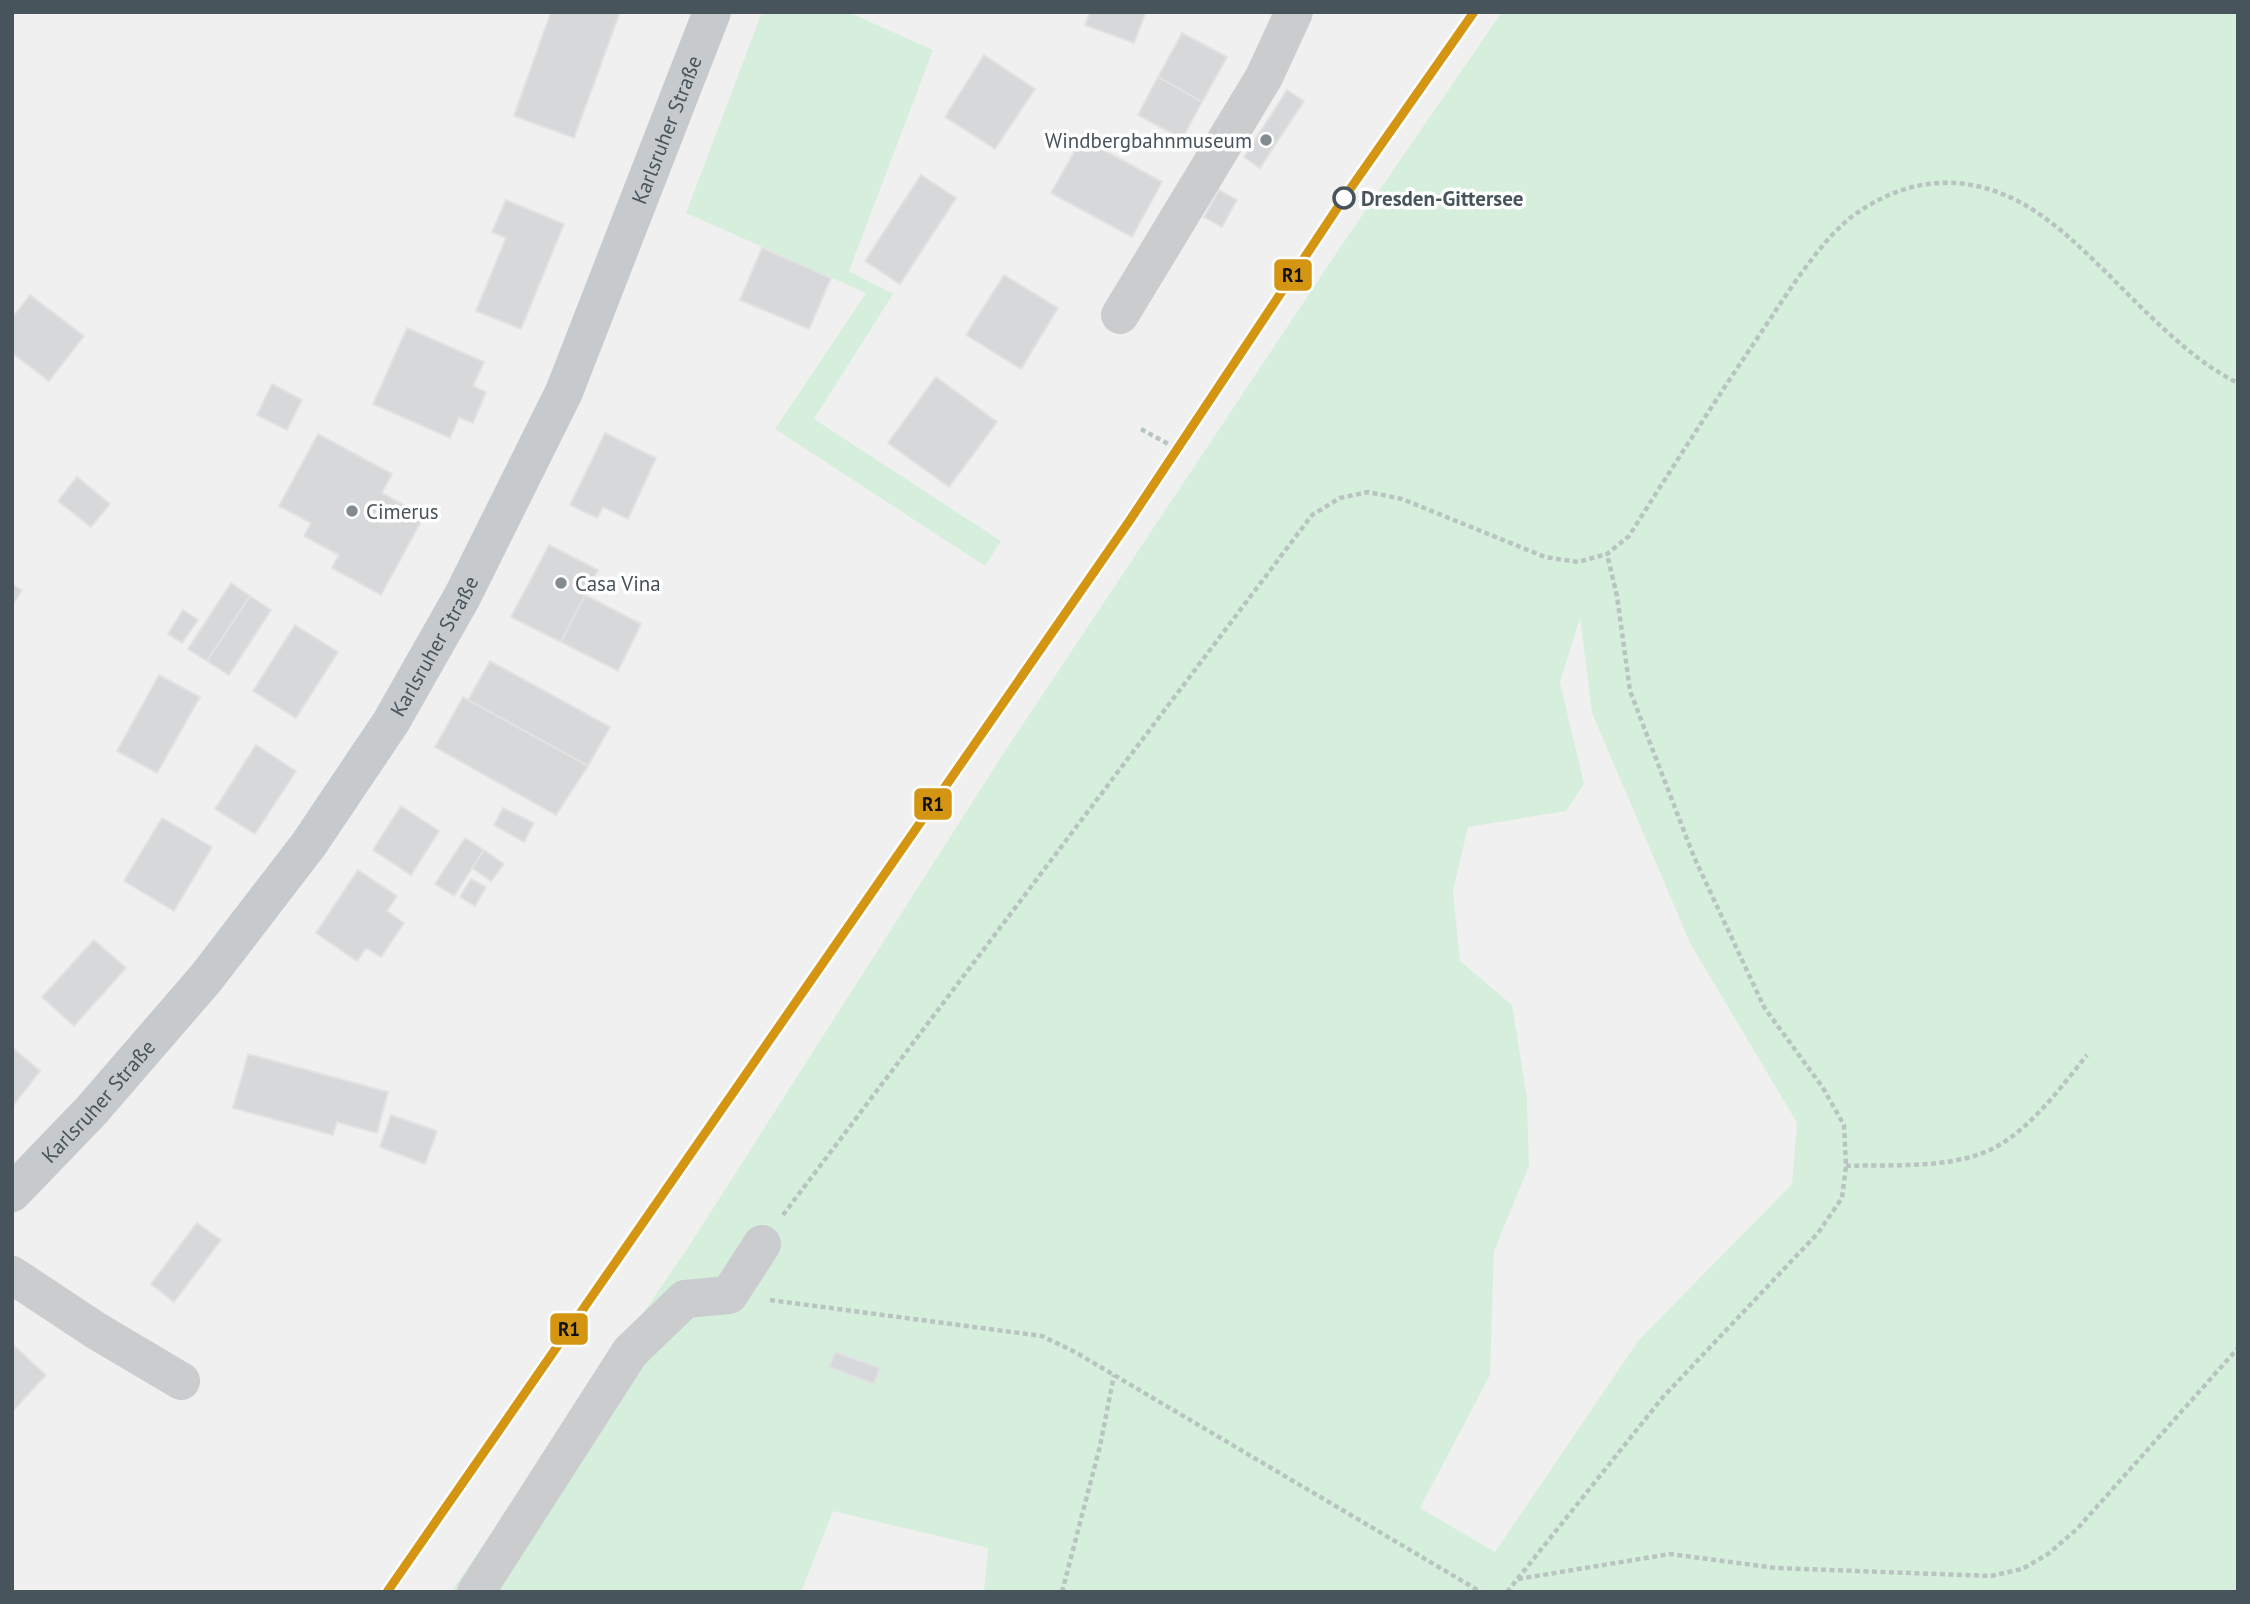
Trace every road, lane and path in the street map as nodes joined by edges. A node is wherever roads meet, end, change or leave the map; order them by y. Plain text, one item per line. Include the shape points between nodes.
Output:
1 (712, 12) edge
2 (1294, 12) edge
3 (1120, 315) dead end
4 (2238, 383) edge
5 (1141, 429) dead end
6 (1170, 445) dead end
7 (1607, 554) junction
8 (2087, 1055) dead end
9 (1846, 1166) junction
10 (12, 1193) edge
11 (762, 1244) joint
12 (12, 1275) edge
13 (729, 1295) junction
14 (2238, 1348) edge
15 (1114, 1375) junction
16 (181, 1381) dead end
17 (1517, 1579) junction
18 (476, 1592) edge
19 (1062, 1592) edge
20 (1481, 1592) edge
21 (1507, 1592) edge

1 - 10 main road, Karlsruher Straße via 564,392 462,597 391,722 309,844 206,978 91,1111
2 - 3 street via 1264,77
4 - 7 path via 2188,348 2048,220 2013,196 1971,183 1935,182 1892,193 1852,216 1806,267 1629,536
5 - 6 path
7 - 9 path via 1630,691 1694,857 1764,1007 1844,1125
7 - 11 path via 1578,562 1545,557 1402,499 1368,492 1340,498 1312,515
8 - 9 path via 2043,1108 1995,1147 1945,1163
9 - 17 path via 1842,1198 1818,1233 1663,1397
11 - 13 street
12 - 16 street
13 - 15 path via 1042,1336
13 - 18 street via 685,1299 630,1352
14 - 17 path via 2077,1529 2049,1554 2022,1569 1991,1576 1940,1576 1776,1567 1670,1554
15 - 19 path
15 - 20 path
17 - 21 path

